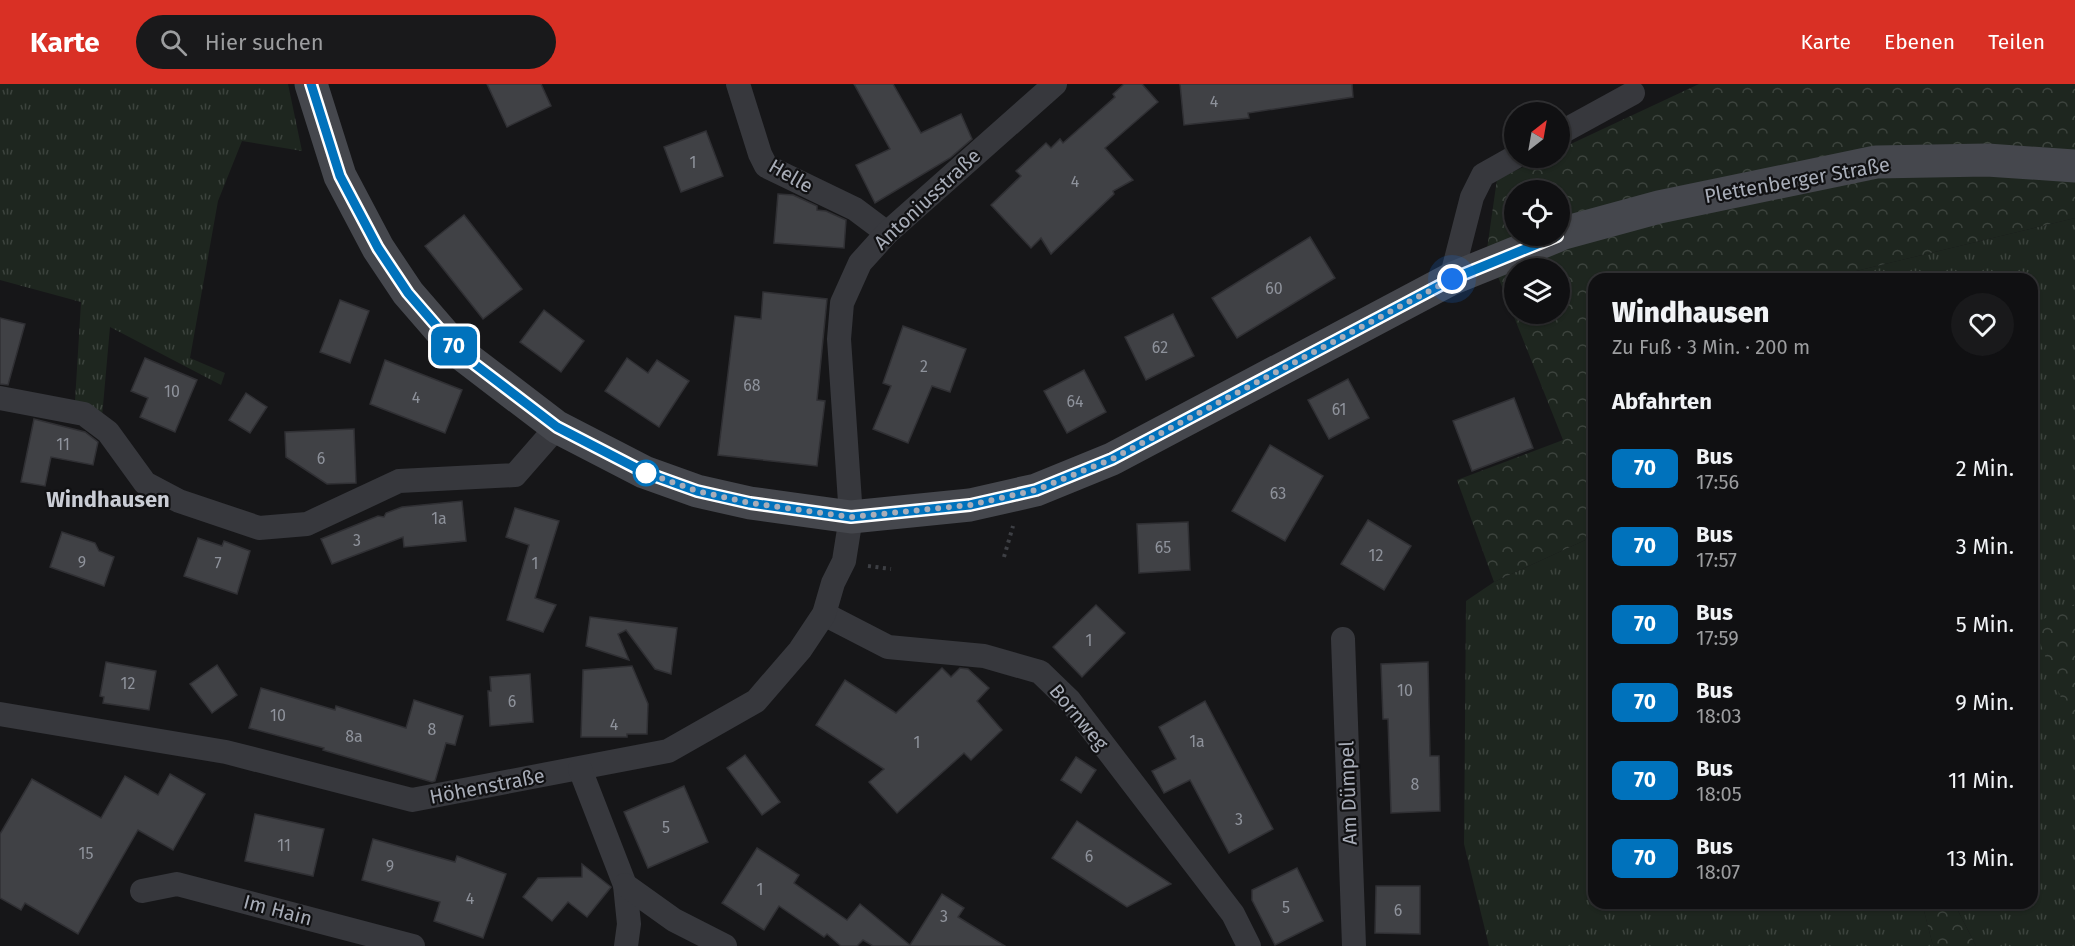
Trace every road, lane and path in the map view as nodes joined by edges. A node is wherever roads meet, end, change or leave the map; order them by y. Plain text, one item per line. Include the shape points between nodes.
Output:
1 (311, 84) edge
2 (738, 84) edge
3 (1055, 84) edge
4 (1634, 93) dead end
5 (1570, 128) edge
6 (1504, 163) edge
7 (2075, 166) edge
8 (887, 232) junction
9 (1570, 232) edge
10 (1532, 246) edge
11 (1452, 279) junction
12 (0, 398) edge
13 (557, 427) junction
14 (851, 517) junction
15 (824, 614) junction
16 (1343, 639) dead end
17 (0, 714) edge
18 (580, 769) junction
19 (625, 885) junction
20 (142, 891) dead end
21 (413, 946) edge
22 (626, 946) edge
23 (725, 946) edge
24 (1249, 946) edge
25 (1354, 946) edge

1 - 13 main road, Plettenberger Straße via 340,176 378,248 408,293 460,353
2 - 8 street, Helle via 766,166 855,209
3 - 8 street, Antoniusstraße
4 - 5 street
6 - 11 street via 1483,175 1472,197
7 - 9 main road, Plettenberger Straße via 1987,160 1876,162 1659,207
8 - 14 street, Antoniusstraße via 860,263 842,303 839,339
10 - 11 main road, Plettenberger Straße
11 - 14 main road, Plettenberger Straße via 1112,459 1036,490 970,505
12 - 13 street via 84,414 108,432 145,483 179,501 260,528 307,524 399,481 515,475
13 - 14 main road, Plettenberger Straße via 644,472 697,491 750,503
14 - 15 street, Höhenstraße via 844,561
15 - 18 street, Höhenstraße via 800,650 756,701 668,751
15 - 24 street, Bornweg via 888,647 984,656 1040,672 1070,701 1233,914
16 - 25 street, Am Dümpel
17 - 18 street, Höhenstraße via 226,753 412,800
18 - 19 street
19 - 22 street via 629,924
19 - 23 street via 674,920
20 - 21 street, Im Hain via 177,884

